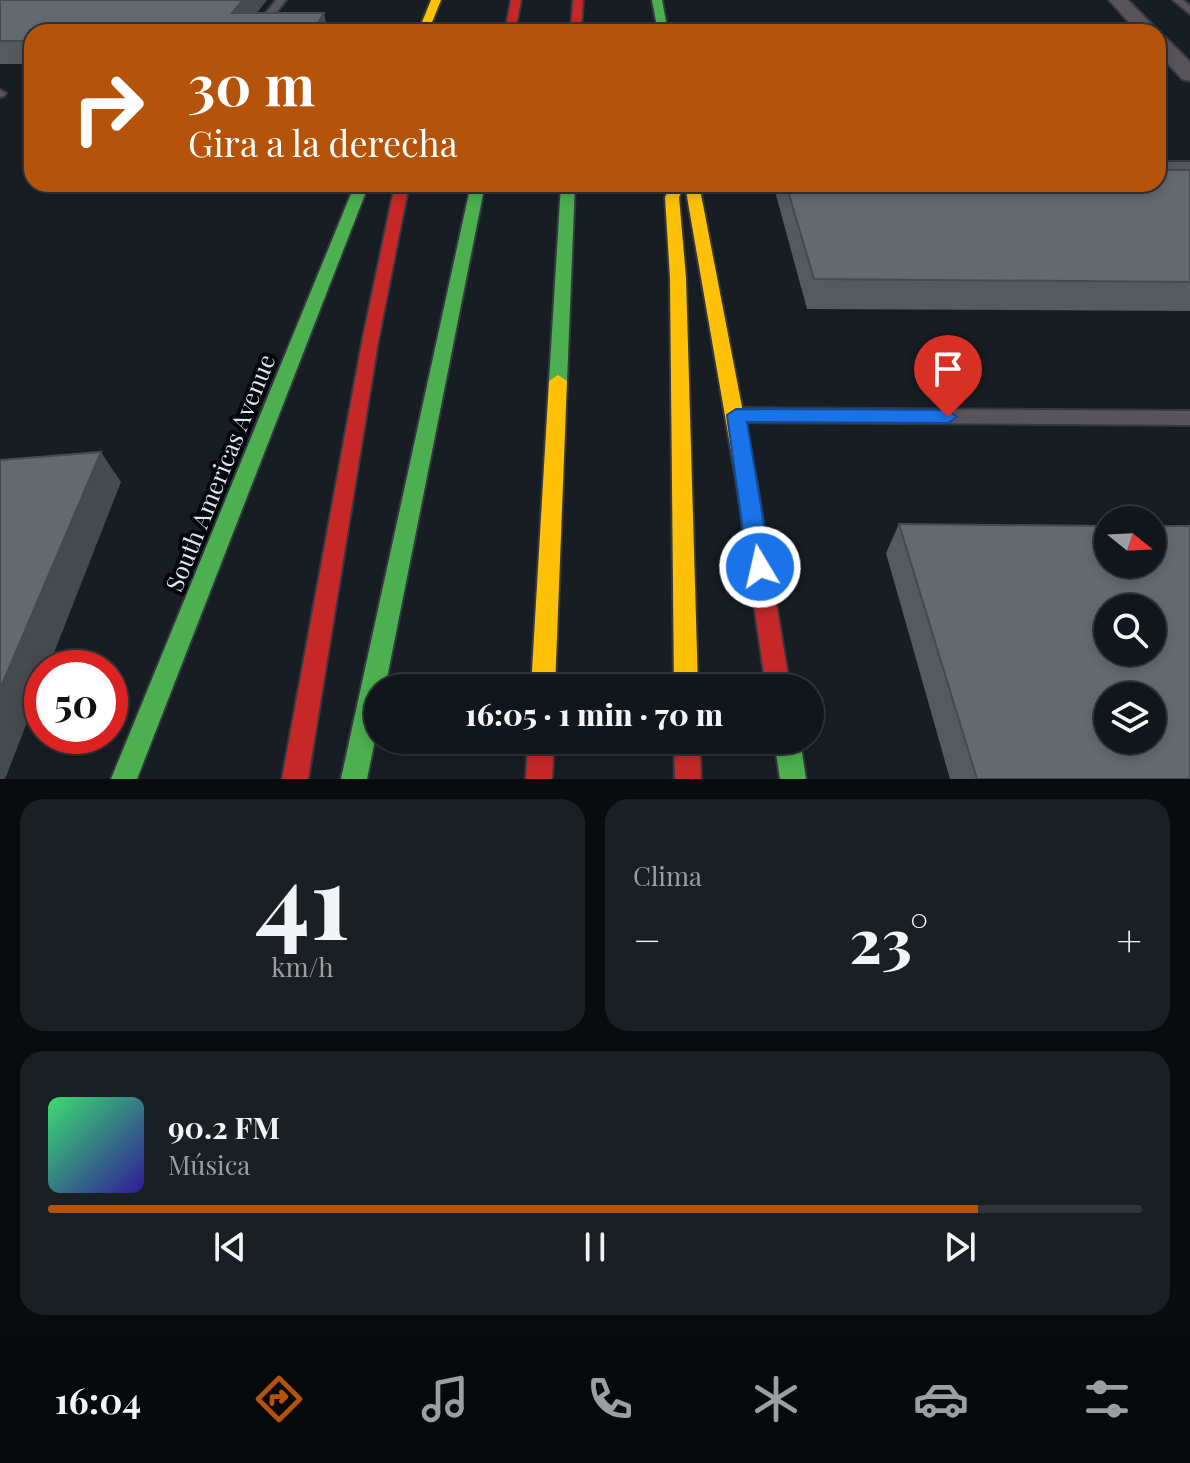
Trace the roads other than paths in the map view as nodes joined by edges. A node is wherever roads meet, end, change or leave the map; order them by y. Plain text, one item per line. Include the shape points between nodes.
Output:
1 (281, 0) edge
2 (436, 0) edge
3 (516, 0) edge
4 (578, 0) edge
5 (657, 0) edge
6 (1118, 0) edge
7 (1178, 0) edge
8 (1190, 11) edge
9 (262, 24) edge
10 (426, 24) edge
11 (512, 24) edge
12 (576, 24) edge
13 (662, 24) edge
14 (1141, 24) edge
15 (1166, 49) edge
16 (1190, 74) edge
17 (1166, 166) edge
18 (1190, 166) edge
19 (359, 192) edge
20 (400, 192) edge
21 (476, 192) edge
22 (568, 192) edge
23 (675, 192) edge
24 (694, 192) edge
25 (736, 415) junction
26 (1190, 418) edge
27 (544, 674) edge
28 (686, 674) edge
29 (776, 674) edge
30 (540, 754) edge
31 (687, 754) edge
32 (789, 754) edge
33 (124, 779) edge
34 (295, 779) edge
35 (354, 779) edge
36 (539, 779) edge
37 (688, 779) edge
38 (793, 779) edge

1 - 9 lane
2 - 10 main road
3 - 11 main road
4 - 12 main road
5 - 13 main road
6 - 14 street
7 - 8 lane
15 - 16 street
17 - 18 lane
19 - 33 main road, South Americas Avenue
20 - 34 main road
21 - 35 main road
22 - 27 main road
23 - 28 main road
24 - 25 main road
25 - 26 lane
25 - 29 main road
30 - 36 main road
31 - 37 main road
32 - 38 main road

